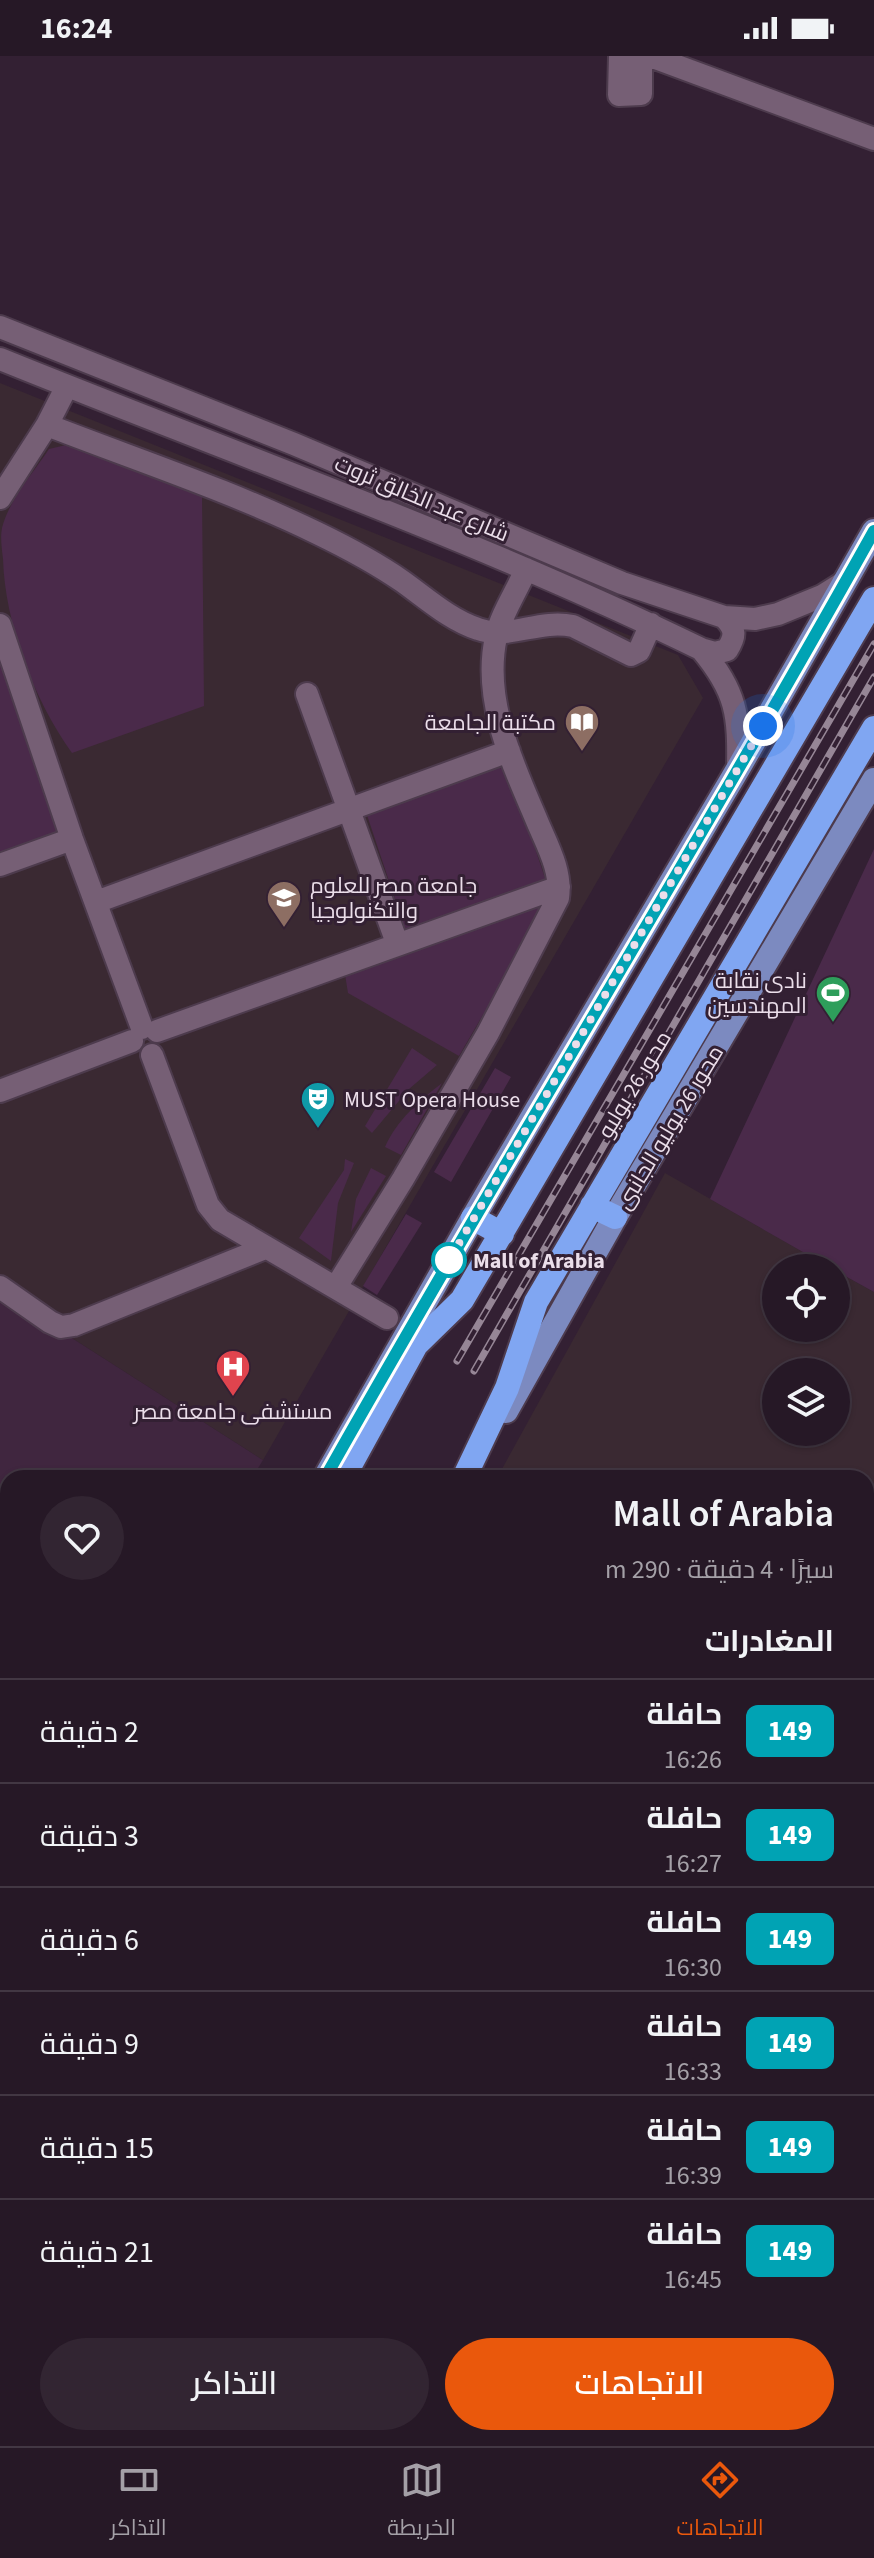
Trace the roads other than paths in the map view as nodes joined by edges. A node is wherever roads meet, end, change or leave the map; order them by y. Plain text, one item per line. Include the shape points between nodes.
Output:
1 (620, 56) edge
2 (641, 56) edge
3 (650, 56) edge
4 (874, 139) edge
5 (0, 327) edge
6 (0, 359) edge
7 (67, 386) junction
8 (47, 425) junction
9 (0, 498) edge
10 (874, 531) edge
11 (526, 569) junction
12 (846, 581) junction
13 (873, 604) edge
14 (724, 617) junction
15 (651, 624) junction
16 (0, 625) edge
17 (497, 634) junction
18 (701, 649) junction
19 (307, 694) dead end
20 (874, 728) edge
21 (509, 751) junction
22 (738, 769) junction
23 (874, 780) edge
24 (349, 811) junction
25 (72, 839) junction
26 (0, 865) edge
27 (559, 887) junction
28 (96, 902) junction
29 (397, 943) junction
30 (144, 1033) junction
31 (0, 1091) edge
32 (592, 1206) junction
33 (615, 1217) junction
34 (473, 1218) junction
35 (502, 1234) junction
36 (265, 1248) junction
37 (0, 1287) edge
38 (336, 1287) junction
39 (387, 1318) dead end
40 (330, 1470) edge
41 (347, 1470) edge
42 (468, 1470) edge
43 (469, 1470) edge

1 - 2 street via 630,94
3 - 4 street
5 - 14 street, شارع عبد الخالق ثروت via 622,583
6 - 7 street, شارع عبد الخالق ثروت
7 - 8 street
7 - 11 street, شارع عبد الخالق ثروت
8 - 9 street
8 - 17 street via 317,533 393,575 457,621
10 - 12 main road
11 - 15 street, شارع عبد الخالق ثروت
11 - 17 street
12 - 14 street, شارع عبد الخالق ثروت via 778,614
12 - 22 main road
13 - 35 highway, محور 26 يوليو
14 - 18 street via 733,626 734,639 727,650
15 - 17 street via 639,651 631,655 565,624
15 - 18 street, شارع عبد الخالق ثروت
16 - 25 street
17 - 21 street via 494,686
18 - 22 street, شارع عبد الخالق ثروت via 733,700 739,720
19 - 24 street
20 - 32 highway, محور 26 يوليو
21 - 24 street
21 - 27 street via 556,867
22 - 34 main road
23 - 33 main road, محور 26 يوليو الجانبى
24 - 28 street
24 - 29 street
25 - 26 street
25 - 28 street
27 - 29 street
27 - 38 street via 554,907 488,1033
28 - 30 street
29 - 30 street
30 - 31 street
30 - 36 street via 160,1036 160,1047 152,1055 208,1205 220,1220
32 - 33 highway
32 - 42 highway, محور 26 يوليو via 536,1302 507,1388
33 - 43 main road, محور 26 يوليو الجانبى
34 - 35 highway
34 - 40 main road
35 - 41 highway, محور 26 يوليو via 462,1300 416,1345
36 - 37 street via 61,1327
36 - 38 street
38 - 39 street

